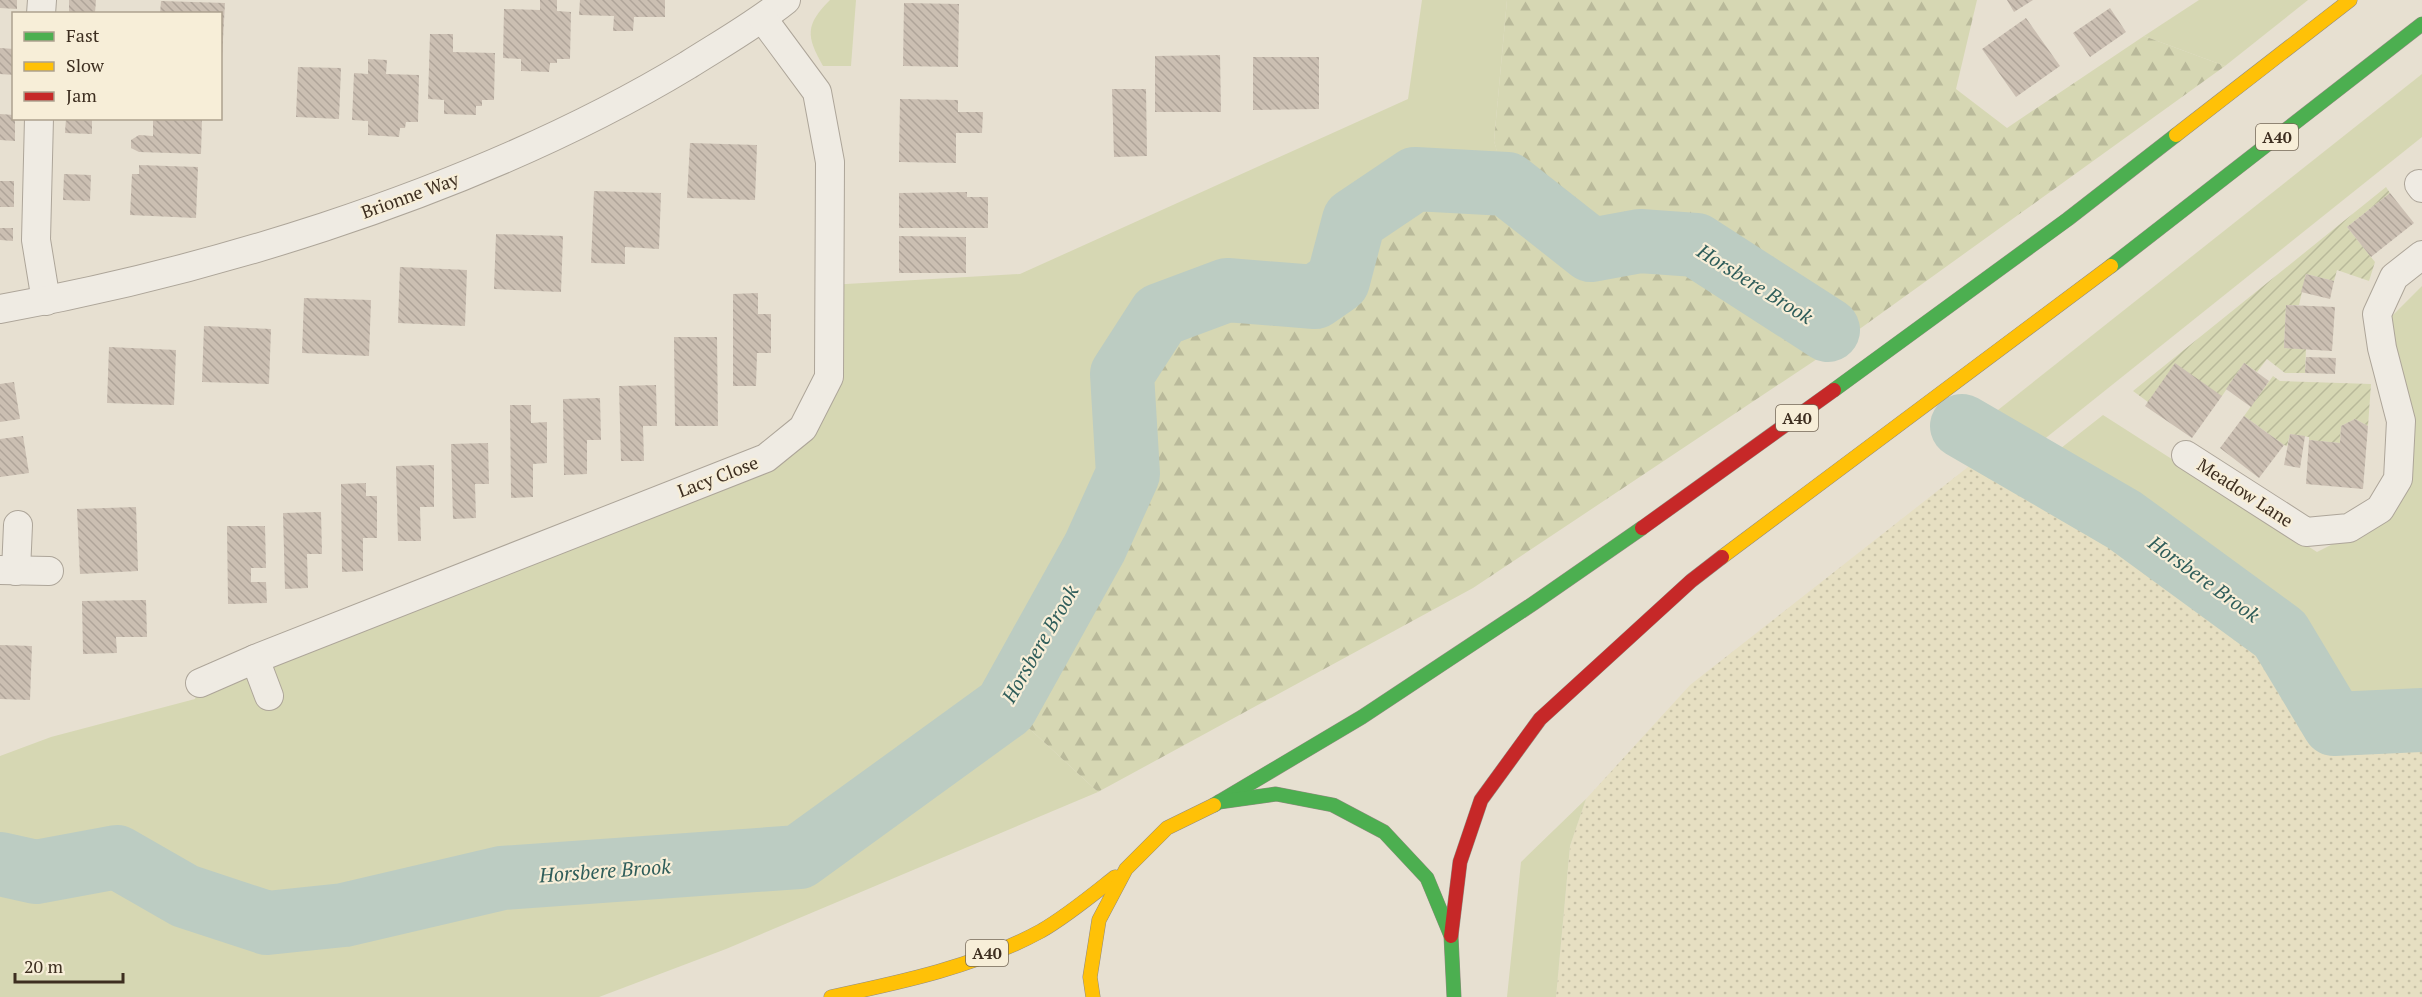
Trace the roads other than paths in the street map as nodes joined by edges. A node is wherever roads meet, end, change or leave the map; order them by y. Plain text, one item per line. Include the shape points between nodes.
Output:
1 (786, 0) edge
2 (2350, 0) edge
3 (763, 18) junction
4 (2422, 24) edge
5 (39, 120) edge
6 (2422, 255) edge
7 (46, 301) junction
8 (0, 309) edge
9 (2186, 455) dead end
10 (18, 525) dead end
11 (8, 570) edge
12 (49, 571) dead end
13 (255, 659) junction
14 (200, 683) dead end
15 (269, 696) dead end
16 (1219, 802) junction
17 (1125, 868) junction
18 (1451, 936) junction
19 (831, 997) edge
20 (1093, 997) edge
21 (1454, 997) edge

1 - 3 street, Brionne Way
2 - 16 highway, A40 via 2068,219 1769,438 1524,610 1362,717
3 - 7 street, Brionne Way via 580,126 453,181 228,257 134,283
3 - 13 street, Lacy Close via 817,92 830,162 829,377 803,428 766,458
4 - 18 highway, A40 via 2132,250 1691,581 1540,719 1481,800 1460,862
5 - 7 street via 36,240
6 - 9 street, Meadow Lane via 2394,277 2377,314 2401,421 2398,479 2380,509 2349,528 2306,532
7 - 8 street, Brionne Way
10 - 11 street
11 - 12 street
13 - 14 street, Lacy Close
13 - 15 street
16 - 17 highway via 1167,828
16 - 18 highway via 1276,794 1333,805 1384,832 1427,878
17 - 19 highway, A40 via 1078,907 1029,937 960,963
17 - 20 highway via 1099,920 1090,977
18 - 21 highway

